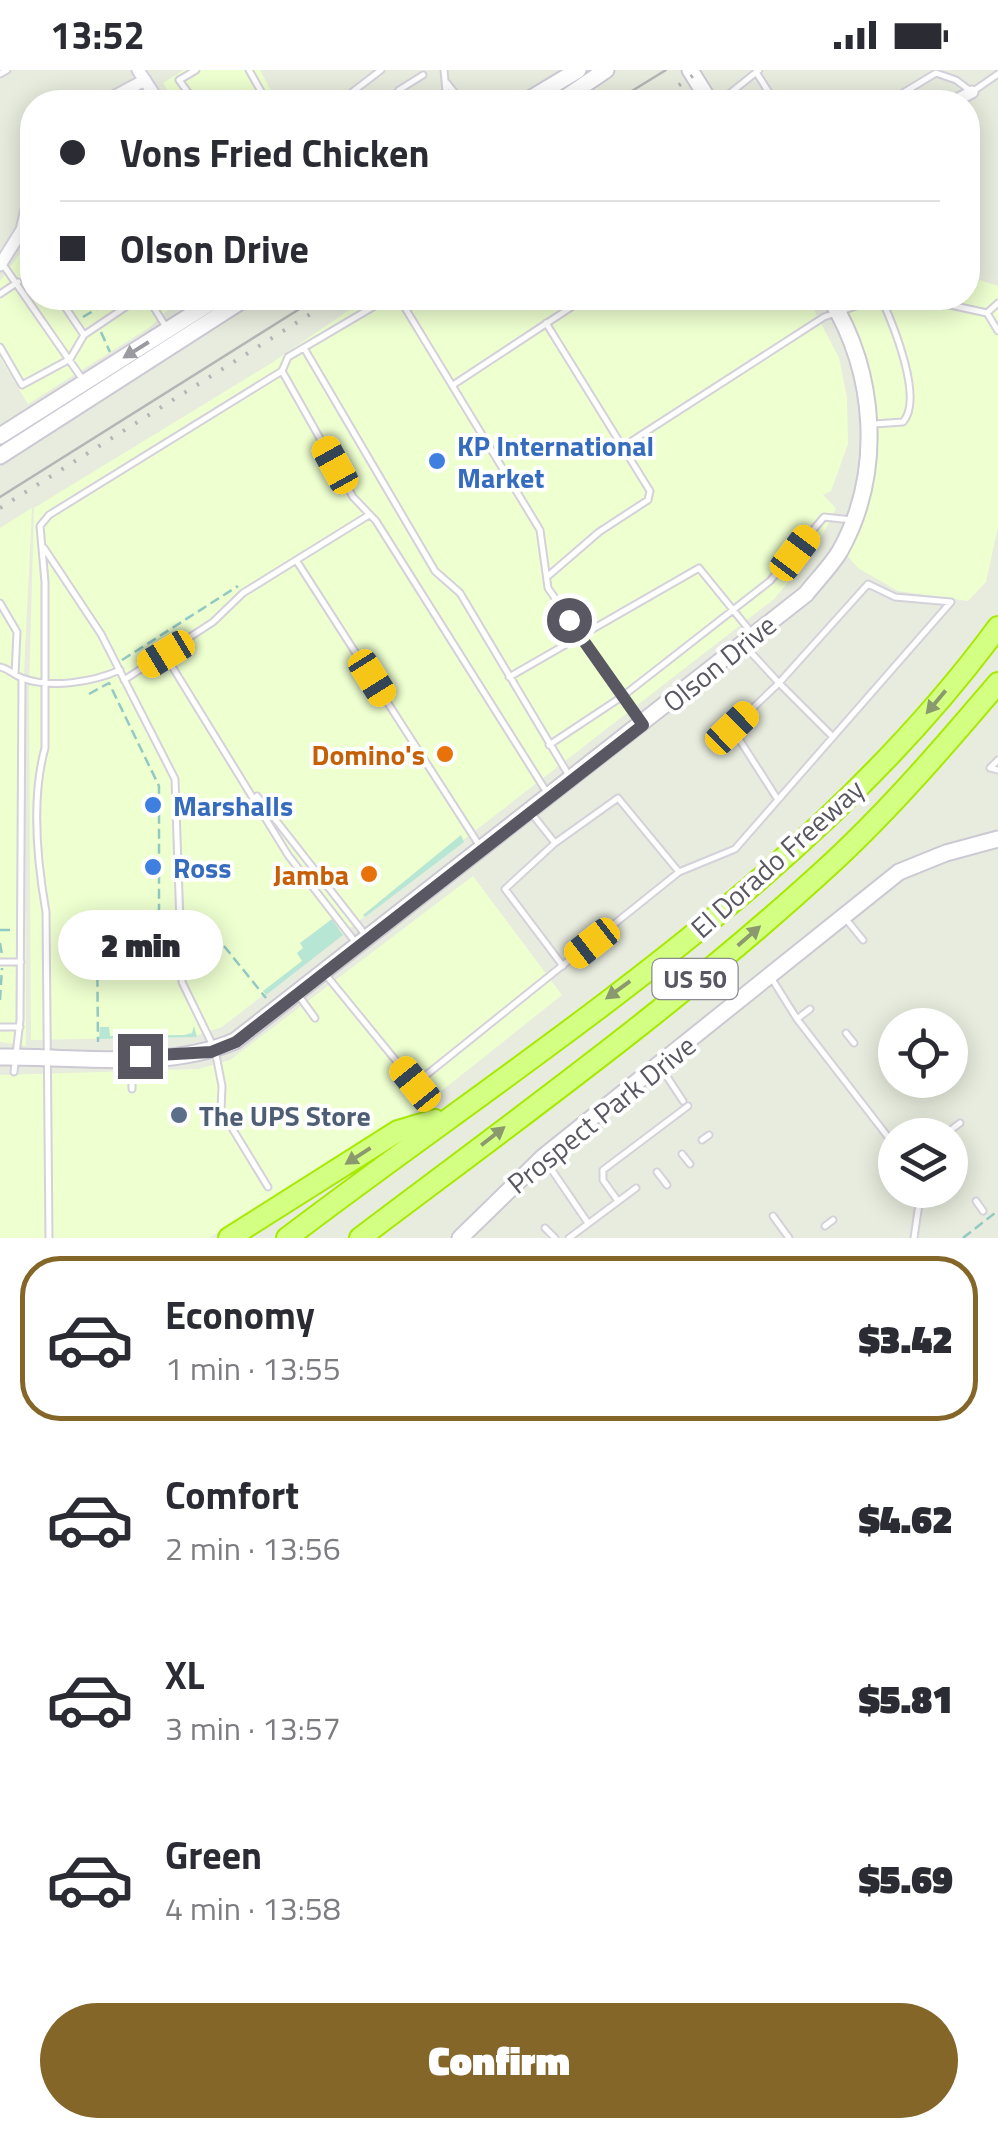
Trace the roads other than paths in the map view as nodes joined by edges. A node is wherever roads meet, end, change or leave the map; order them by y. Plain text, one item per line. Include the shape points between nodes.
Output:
1 (6, 70) edge
2 (196, 70) edge
3 (380, 70) edge
4 (444, 70) edge
5 (578, 70) edge
6 (606, 70) edge
7 (955, 70) edge
8 (758, 71) edge
9 (0, 74) edge
10 (998, 74) edge
11 (142, 75) edge
12 (423, 75) dead end
13 (956, 80) junction
14 (447, 83) junction
15 (121, 90) edge
16 (187, 90) edge
17 (352, 90) edge
18 (399, 90) edge
19 (447, 90) edge
20 (453, 90) edge
21 (545, 90) edge
22 (577, 90) edge
23 (733, 90) edge
24 (908, 90) edge
25 (969, 90) edge
26 (975, 90) edge
27 (20, 233) edge
28 (0, 237) edge
29 (8, 249) junction
30 (1, 264) edge
31 (18, 282) junction
32 (20, 285) edge
33 (0, 294) edge
34 (998, 303) edge
35 (37, 310) edge
36 (66, 310) edge
37 (121, 310) edge
38 (155, 310) edge
39 (199, 310) edge
40 (227, 310) edge
41 (368, 310) edge
42 (406, 310) edge
43 (566, 310) edge
44 (825, 310) edge
45 (837, 310) edge
46 (884, 310) edge
47 (970, 310) edge
48 (987, 314) junction
49 (546, 323) junction
50 (167, 330) junction
51 (998, 332) edge
52 (84, 335) junction
53 (0, 347) edge
54 (304, 348) junction
55 (70, 359) junction
56 (282, 370) junction
57 (84, 382) junction
58 (453, 386) junction
59 (870, 424) junction
60 (0, 436) edge
61 (624, 446) junction
62 (0, 456) edge
63 (368, 515) junction
64 (854, 520) junction
65 (42, 546) junction
66 (296, 560) junction
67 (548, 576) junction
68 (0, 602) edge
69 (734, 610) junction
70 (998, 627) edge
71 (579, 634) junction
72 (749, 640) junction
73 (166, 654) junction
74 (0, 667) edge
75 (120, 670) junction
76 (15, 674) junction
77 (509, 677) junction
78 (22, 678) junction
79 (124, 680) junction
80 (45, 681) junction
81 (779, 683) junction
82 (998, 683) edge
83 (623, 696) junction
84 (643, 725) junction
85 (833, 737) junction
86 (550, 744) junction
87 (998, 760) edge
88 (998, 770) edge
89 (573, 781) junction
90 (255, 794) junction
91 (550, 798) junction
92 (778, 800) junction
93 (532, 812) junction
94 (997, 842) edge
95 (555, 843) junction
96 (482, 850) junction
97 (679, 872) junction
98 (844, 916) junction
99 (863, 940) dead end
100 (364, 942) junction
101 (1, 962) edge
102 (21, 962) junction
103 (563, 966) junction
104 (324, 972) junction
105 (771, 976) junction
106 (298, 994) junction
107 (810, 1009) dead end
108 (315, 1018) dead end
109 (797, 1018) junction
110 (20, 1027) junction
111 (0, 1028) edge
112 (846, 1033) dead end
113 (854, 1043) dead end
114 (215, 1050) junction
115 (49, 1056) junction
116 (132, 1057) junction
117 (10, 1062) edge
118 (660, 1066) junction
119 (132, 1090) dead end
120 (446, 1117) junction
121 (878, 1124) edge
122 (682, 1154) dead end
123 (543, 1157) junction
124 (690, 1164) dead end
125 (455, 1166) junction
126 (657, 1172) dead end
127 (667, 1185) dead end
128 (268, 1187) dead end
129 (636, 1188) dead end
130 (618, 1201) junction
131 (976, 1201) dead end
132 (920, 1208) edge
133 (983, 1211) dead end
134 (773, 1216) dead end
135 (833, 1220) dead end
136 (588, 1223) junction
137 (826, 1226) dead end
138 (545, 1228) dead end
139 (49, 1238) edge
140 (229, 1238) edge
141 (287, 1238) edge
142 (360, 1238) edge
143 (383, 1238) edge
144 (460, 1238) edge
145 (555, 1238) edge
146 (569, 1238) edge
147 (790, 1238) edge
148 (914, 1238) edge

1 - 9 lane
2 - 16 lane via 180,80
3 - 17 lane
4 - 14 lane
5 - 21 street
6 - 22 street
7 - 13 lane
8 - 23 lane
10 - 26 lane
11 - 15 street
12 - 18 lane
13 - 24 lane via 936,73
13 - 25 lane
14 - 19 lane
14 - 20 lane
27 - 29 street
28 - 29 street
29 - 30 street
30 - 31 lane
31 - 32 lane
31 - 33 lane
34 - 48 lane
35 - 55 lane
36 - 52 lane
37 - 52 lane
38 - 50 lane
39 - 50 street
40 - 62 street
41 - 54 lane
42 - 58 lane
43 - 49 lane
44 - 61 lane
45 - 59 street, Olson Drive via 863,368
46 - 59 lane via 905,366 910,414 894,425
47 - 48 lane
48 - 51 lane
49 - 58 lane
49 - 61 lane
50 -> 57 street
52 - 55 lane
53 - 55 lane via 22,385
54 - 56 lane
54 - 77 lane via 435,570 460,594
55 - 57 lane
56 - 63 lane
56 - 65 lane via 50,515 40,526
57 - 60 street
58 - 67 lane via 540,530
59 - 64 street, Olson Drive
61 - 67 lane via 650,491 648,500
63 - 66 lane
63 - 91 lane
64 - 69 lane via 824,516 770,582
64 - 72 street, Olson Drive via 839,553 806,594
65 - 75 lane
65 - 80 lane
66 - 73 lane
66 - 96 lane
67 - 71 lane via 548,588
68 - 76 lane via 17,632
69 - 71 lane via 699,568
69 - 72 lane
69 - 83 lane
70 -> 120 highway, El Dorado Freeway / US 50 via 905,740 730,907
71 - 77 lane
71 - 83 lane
72 - 81 lane
72 - 84 street, Olson Drive
73 - 79 lane
73 - 90 lane
74 - 76 lane
75 - 79 lane
75 - 80 lane via 97,680
76 - 78 lane
77 - 86 lane
78 - 80 lane
78 - 102 lane
79 - 114 lane via 175,779 179,964
80 - 115 lane via 39,830
81 - 85 lane
81 - 85 lane via 868,584 894,597 951,602
81 - 92 lane via 732,728
125 -> 82 highway, El Dorado Freeway / US 50 via 742,942 836,859
83 - 84 lane
83 - 86 lane
84 - 89 street, Olson Drive
85 - 92 lane
86 - 89 lane
87 - 88 lane via 990,768
89 - 91 street, Olson Drive
90 - 100 lane
90 - 100 lane via 288,855
91 - 93 street, Olson Drive
92 - 97 lane via 735,849
93 - 95 lane
93 - 96 street, Olson Drive
94 - 98 street, Prospect Park Drive via 899,872
95 - 97 lane via 618,798
95 - 103 lane via 505,888
96 - 100 street, Olson Drive
97 - 103 lane
98 - 99 lane
98 - 105 street, Prospect Park Drive
100 - 104 street, Olson Drive
101 - 102 lane
102 - 110 lane
103 - 104 lane via 415,1084
104 - 106 street, Olson Drive
105 - 109 lane
105 - 118 street, Prospect Park Drive
106 - 108 lane
106 - 114 street, Olson Drive via 236,1042
107 - 109 lane
109 - 121 lane
110 - 111 lane
110 - 117 lane
112 - 113 lane
114 - 116 street, Olson Drive
114 - 128 lane via 221,1110
115 - 116 street, Olson Drive
115 - 117 street, Olson Drive
115 - 139 lane
116 - 119 lane
118 - 123 street, Prospect Park Drive
118 - 130 lane via 686,1104 603,1170
120 -> 140 highway via 398,1131
120 - 141 highway, El Dorado Freeway / US 50
122 - 124 lane
123 - 136 lane
123 - 144 street, Prospect Park Drive
125 - 142 highway, El Dorado Freeway / US 50
125 - 143 highway
126 - 127 lane
129 - 130 lane
130 - 136 lane
131 - 133 lane
132 - 148 lane
134 - 147 lane
135 - 137 lane
136 - 146 lane
138 - 145 lane

